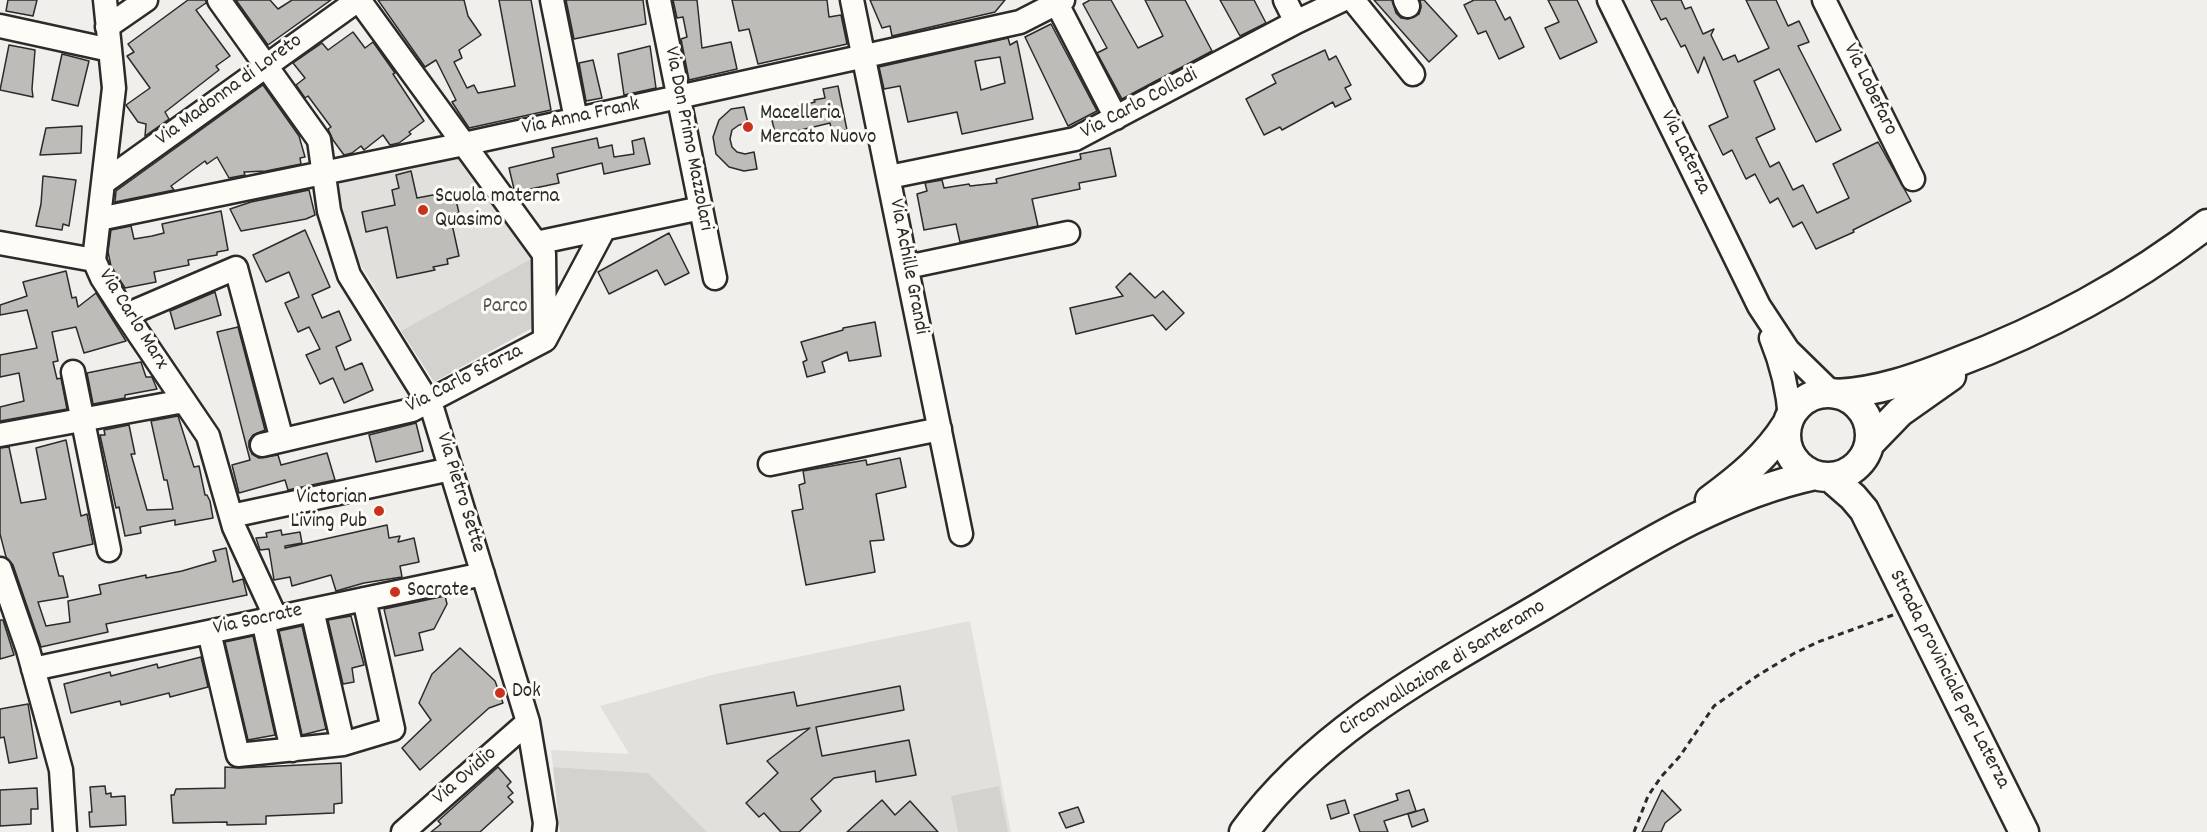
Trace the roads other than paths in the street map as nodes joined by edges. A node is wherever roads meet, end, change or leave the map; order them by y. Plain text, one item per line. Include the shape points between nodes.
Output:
1 (105, 0) edge
2 (146, 0) edge
3 (219, 0) edge
4 (358, 0) edge
5 (552, 0) edge
6 (659, 0) edge
7 (852, 0) edge
8 (1285, 0) edge
9 (1342, 0) edge
10 (1353, 0) edge
11 (1609, 0) edge
12 (1824, 0) edge
13 (1059, 1) edge
14 (1296, 22) junction
15 (0, 26) edge
16 (107, 27) junction
17 (110, 50) junction
18 (864, 56) junction
19 (266, 66) junction
20 (1413, 74) dead end
21 (678, 97) junction
22 (1116, 118) junction
23 (576, 119) junction
24 (464, 144) junction
25 (323, 174) junction
26 (889, 177) junction
27 (1913, 179) dead end
28 (103, 183) junction
29 (701, 208) junction
30 (99, 219) junction
31 (2207, 224) edge
32 (604, 229) junction
33 (1068, 233) dead end
34 (0, 243) edge
35 (536, 243) junction
36 (94, 260) junction
37 (907, 267) junction
38 (715, 278) dead end
39 (1759, 306) junction
40 (126, 315) junction
41 (545, 340) junction
42 (1999, 347) junction
43 (73, 372) dead end
44 (1834, 393) junction
45 (184, 401) junction
46 (429, 403) junction
47 (82, 420) junction
48 (1788, 421) junction
49 (940, 429) junction
50 (0, 435) edge
51 (1869, 447) junction
52 (770, 464) dead end
53 (451, 469) junction
54 (1823, 476) junction
55 (231, 516) junction
56 (1873, 528) junction
57 (1664, 533) junction
58 (962, 534) dead end
59 (109, 550) dead end
60 (0, 569) edge
61 (483, 574) junction
62 (364, 599) junction
63 (312, 610) junction
64 (8, 617) edge
65 (269, 619) junction
66 (208, 632) junction
67 (33, 669) junction
68 (528, 722) junction
69 (343, 744) junction
70 (292, 750) junction
71 (65, 832) edge
72 (403, 832) edge
73 (544, 832) edge
74 (1244, 832) edge
75 (2024, 832) edge

1 - 16 street, Via Carlo Marx
2 - 16 street
3 - 19 street, Via Pietro Sette
4 - 19 street, Via Madonna di Loreto
4 - 24 street
5 - 23 street
6 - 21 street, Via Don Primo Mazzolari
7 - 18 street, Via Achille Grandi
8 - 14 street
9 - 14 street, Via Carlo Collodi
10 - 20 street
11 - 39 street, Via Laterza
12 - 27 street, Via Lobefaro
13 - 18 street, Via Anna Frank via 1020,22
13 - 22 street
14 - 22 street, Via Carlo Collodi
15 - 17 street
16 - 17 street, Via Carlo Marx
17 - 28 street, Via Carlo Marx via 114,88
18 - 21 street, Via Anna Frank
18 - 26 street, Via Achille Grandi
19 - 25 street, Via Pietro Sette via 319,140
19 - 28 street, Via Madonna di Loreto
21 - 23 street, Via Anna Frank
21 - 29 street, Via Don Primo Mazzolari
22 - 26 street, Via Carlo Collodi via 1075,139
23 - 24 street, Via Anna Frank
24 - 25 street, Via Anna Frank
24 - 35 street
25 - 30 street, Via Anna Frank
25 - 46 street, Via Pietro Sette via 328,211 349,275
26 - 37 street, Via Achille Grandi
28 - 30 street, Via Carlo Marx
29 - 32 street
29 - 38 street, Via Don Primo Mazzolari
30 - 36 street, Via Carlo Marx
31 - 42 main road via 2118,284
32 - 35 street
32 - 41 street, Via Carlo Sforza
33 - 37 street
34 - 36 street
35 - 41 street via 544,254
36 - 40 street, Via Carlo Marx
37 - 49 street, Via Achille Grandi
39 - 44 street via 1788,350
39 - 48 street via 1783,369
40 - 45 street, Via Carlo Marx
40 - 46 street, Via Carlo Sforza via 236,268 272,443
41 - 46 street, Via Carlo Sforza
42 - 44 main road via 1899,383
42 - 51 main road via 1900,412
43 - 47 street
44 - 48 main road via 1807,399
44 - 51 main road via 1859,406 1869,423
45 - 47 street
45 - 55 street, Via Carlo Marx via 208,436
46 - 53 street, Via Pietro Sette
47 - 50 street
47 - 59 street
48 - 54 main road via 1786,437 1794,461 1804,470
48 - 57 main road, Circonvallazione di Santeramo via 1761,458
49 - 52 street
49 - 58 street, Via Achille Grandi
51 - 54 main road via 1853,470
51 - 56 main road via 1866,482
53 - 55 street
53 - 61 street, Via Pietro Sette
54 - 56 main road via 1853,497
54 - 57 main road, Circonvallazione di Santeramo via 1783,482
55 - 65 street, Via Carlo Marx
56 - 75 main road, Strada provinciale per Laterza
57 - 74 main road, Circonvallazione di Santeramo via 1373,708 1313,755
60 - 64 street
61 - 62 street, Via Socrate
61 - 68 street, Via Pietro Sette
62 - 63 street, Via Socrate
62 - 69 street via 393,729
63 - 65 street, Via Socrate
63 - 69 street
64 - 67 street
65 - 66 street, Via Socrate
65 - 70 street, Via Carlo Marx
66 - 67 street, Via Socrate
66 - 70 street via 238,755
67 - 71 street via 61,770
68 - 72 street, Via Ovidio
68 - 73 street, Via Pietro Sette via 546,823
69 - 70 street

